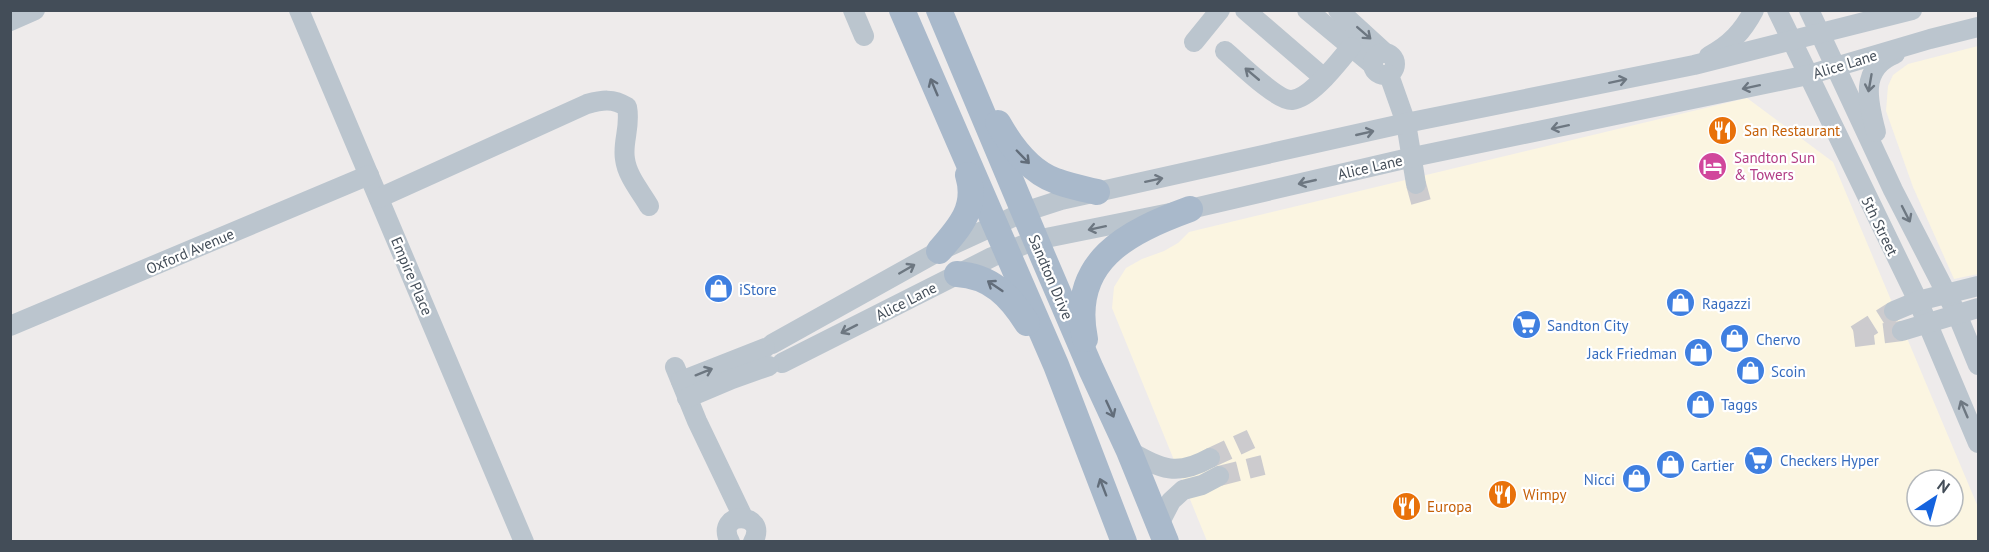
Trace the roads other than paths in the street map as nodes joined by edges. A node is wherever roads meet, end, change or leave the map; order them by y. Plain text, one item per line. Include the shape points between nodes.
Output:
1 (35, 10) edge
2 (299, 10) edge
3 (853, 10) edge
4 (902, 10) edge
5 (939, 10) edge
6 (1220, 10) edge
7 (1245, 10) edge
8 (1307, 10) edge
9 (1338, 10) edge
10 (1754, 10) edge
11 (1777, 10) edge
12 (1809, 10) edge
13 (1912, 10) edge
14 (10, 21) edge
15 (1978, 27) edge
16 (1820, 34) junction
17 (864, 36) dead end
18 (949, 36) junction
19 (1930, 39) junction
20 (1792, 40) junction
21 (1194, 42) dead end
22 (1351, 47) junction
23 (1225, 51) dead end
24 (1382, 64) junction
25 (1694, 65) junction
26 (1836, 66) junction
27 (1326, 75) junction
28 (1808, 75) junction
29 (1406, 123) junction
30 (958, 140) junction
31 (1413, 157) junction
32 (369, 175) junction
33 (1416, 184) tunnel mouth
34 (1893, 190) junction
35 (1097, 192) junction
36 (379, 198) junction
37 (649, 206) dead end
38 (1190, 209) junction
39 (1024, 212) junction
40 (996, 225) junction
41 (1036, 240) junction
42 (1006, 250) junction
43 (939, 251) junction
44 (957, 274) junction
45 (1978, 286) edge
46 (1946, 293) junction
47 (1918, 301) junction
48 (1978, 308) edge
49 (1894, 312) tunnel mouth
50 (1957, 314) junction
51 (1926, 323) junction
52 (10, 326) edge
53 (1902, 331) tunnel mouth
54 (772, 355) junction
55 (1056, 365) junction
56 (1978, 365) edge
57 (1091, 369) junction
58 (1978, 443) edge
59 (1130, 451) junction
60 (1210, 458) tunnel mouth
61 (1219, 476) tunnel mouth
62 (734, 529) edge
63 (1163, 533) edge
64 (524, 542) edge
65 (753, 542) edge
66 (1124, 542) edge

1 - 14 street
2 - 32 street, Empire Place
3 - 17 street
30 -> 4 main road, Sandton Drive
5 - 18 main road, Sandton Drive
6 - 21 street
7 - 27 street
8 - 22 street
9 -> 24 street
10 - 25 street via 1738,36
11 - 20 street, 5th Street
12 - 16 street, 5th Street
13 - 16 street, Alice Lane
15 - 19 street, Alice Lane
16 - 20 street, Alice Lane
16 - 26 street, 5th Street
18 -> 35 main road via 1005,135 1022,157 1055,181
18 - 39 main road, Sandton Drive
19 - 26 street, Alice Lane
19 -> 34 street via 1885,58 1869,81 1870,105
20 - 25 street, Alice Lane
20 - 28 street, 5th Street
22 - 24 street
22 - 27 street
27 -> 23 street via 1306,94 1292,100 1280,97
24 - 29 street
29 -> 25 street, Alice Lane
26 - 28 street, Alice Lane
26 - 34 street, 5th Street
28 -> 31 street, Alice Lane
28 - 47 street, 5th Street
29 - 31 street
35 -> 29 street, Alice Lane
30 - 40 main road, Sandton Drive
30 - 43 main road via 971,199 964,221
31 - 33 street
31 -> 38 street, Alice Lane
32 - 36 street, Empire Place
32 - 52 street, Oxford Avenue
34 -> 46 street, 5th Street
35 - 39 street, Alice Lane
36 - 37 street via 603,99 627,107 624,159
36 - 64 street, Empire Place
38 -> 41 street, Alice Lane
38 - 57 main road via 1157,221 1117,244 1102,257 1089,277 1082,311
39 - 40 street, Alice Lane
39 - 41 main road, Sandton Drive
40 - 42 main road, Sandton Drive
40 - 43 street, Alice Lane
41 - 42 street, Alice Lane
41 - 57 main road, Sandton Drive
42 - 44 street, Alice Lane
42 - 55 main road, Sandton Drive
54 -> 43 street, Alice Lane
44 -> 54 street, Alice Lane
55 -> 44 main road via 1000,289 980,278
45 - 46 street
46 - 47 street
46 - 50 street, 5th Street
47 - 49 street
47 - 51 street, 5th Street
48 - 50 street
50 - 51 street
50 - 56 street, 5th Street
51 - 53 street
58 -> 51 street, 5th Street
54 - 62 street via 681,382 722,476
66 -> 55 main road, Sandton Drive
57 -> 59 main road, Sandton Drive
59 - 60 street via 1156,465 1178,470
59 - 63 main road, Sandton Drive
61 - 63 street via 1183,490 1171,501
62 - 65 street via 748,519 755,525

